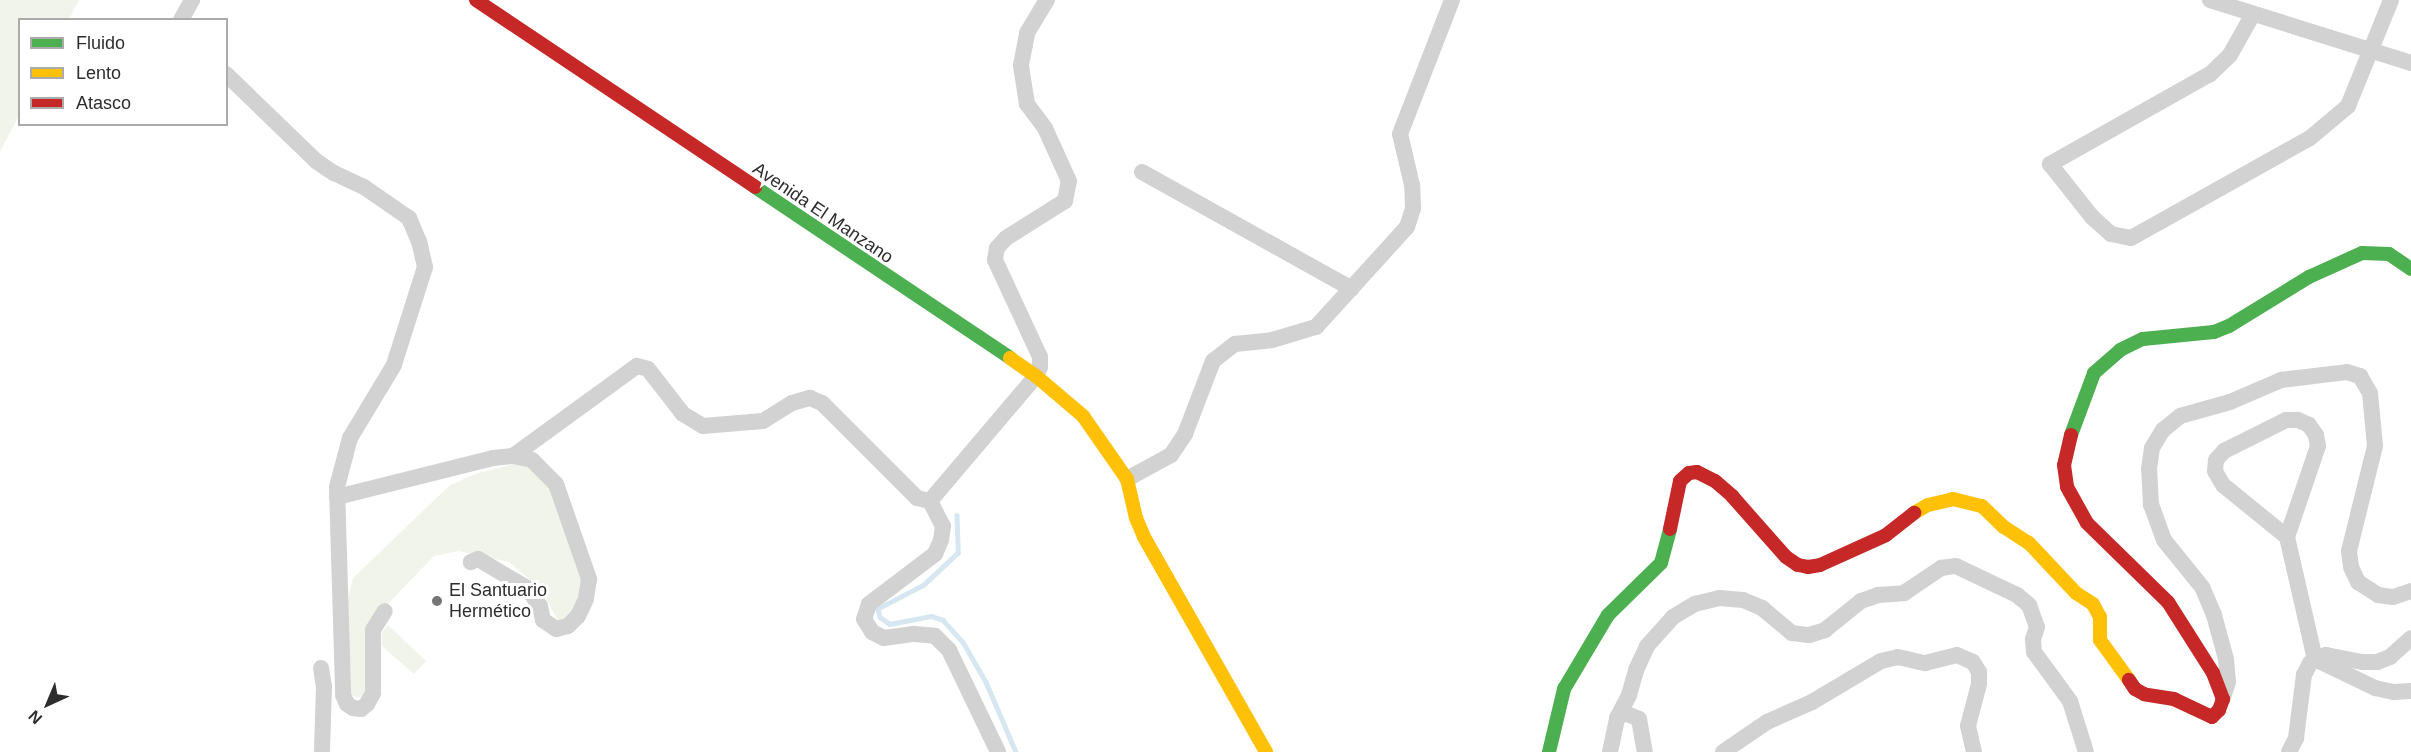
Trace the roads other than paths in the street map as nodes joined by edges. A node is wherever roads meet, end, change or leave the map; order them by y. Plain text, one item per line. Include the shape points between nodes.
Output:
1 (192, 0) edge
2 (476, 0) edge
3 (1047, 0) edge
4 (1452, 0) edge
5 (2210, 0) edge
6 (2391, 0) edge
7 (2253, 14) junction
8 (182, 18) edge
9 (2370, 50) junction
10 (2411, 63) edge
11 (228, 76) edge
12 (1142, 172) dead end
13 (2411, 269) edge
14 (1352, 289) junction
15 (1036, 376) junction
16 (513, 456) junction
17 (1127, 479) junction
18 (337, 497) junction
19 (930, 501) junction
20 (2287, 537) junction
21 (471, 562) dead end
22 (2411, 591) edge
23 (385, 611) dead end
24 (2411, 638) edge
25 (2315, 659) junction
26 (321, 668) dead end
27 (2411, 691) edge
28 (2223, 699) junction
29 (1617, 718) junction
30 (321, 752) edge
31 (998, 752) edge
32 (1266, 752) edge
33 (1549, 752) edge
34 (1610, 752) edge
35 (1646, 752) edge
36 (1723, 752) edge
37 (1974, 752) edge
38 (2086, 752) edge
39 (2289, 752) edge

1 - 8 street
2 - 15 street, Avenida El Manzano
3 - 15 street via 1027,33 1021,65 1027,104 1045,128 1069,181 1065,201 1006,238 997,248 995,260 1040,357
4 - 14 street via 1400,134 1412,185 1413,208 1407,227
5 - 7 street
6 - 9 street
7 - 9 street
7 - 9 street via 2229,55 2210,74 2050,164 2092,217 2111,234 2131,238 2310,138 2348,106
9 - 10 street
11 - 18 street via 316,161 409,218 419,241 425,267 405,332 394,365 350,438
12 - 14 street
13 - 28 street via 2389,254 2361,253 2309,277 2229,326 2214,332 2143,339 2120,350 2094,373 2073,424 2064,465 2067,486 2087,523 2168,602 2213,673
14 - 17 street via 1316,327 1272,340 1235,344 1213,361 1185,434 1171,455
15 - 17 street, Avenida El Manzano via 1083,416
15 - 19 street
16 - 18 street
16 - 19 street via 636,366 648,369 683,414 703,426 763,421 792,403 810,398 822,403 917,498
16 - 21 street via 532,460 556,484 590,579 586,599 573,621 556,629 543,620 540,606 527,588 478,559
17 - 32 street via 1144,537
18 - 23 street via 343,696 353,708 361,709 373,693 373,630
19 - 31 street via 943,526 935,554 869,604 864,619 872,632 884,638 935,636 949,650
20 - 20 street via 2219,481 2215,465 2224,451 2292,420 2309,425 2318,446
20 - 25 street
22 - 28 street via 2393,597 2378,595 2358,582 2350,567 2349,551 2375,447 2370,393 2360,376 2340,372 2281,380 2230,402 2180,416 2163,430 2152,448 2151,505 2164,540 2202,587 2214,615 2226,659 2228,682
24 - 25 street via 2390,657 2377,662 2326,655
25 - 27 street via 2375,687
25 - 39 street via 2304,675 2297,730
26 - 30 street
28 - 33 street via 2217,714 2207,717 2174,699 2139,692 2100,640 2100,617 2093,604 2076,593 2029,543 1973,502 1953,499 1928,505 1904,518 1886,535 1808,567 1786,557 1732,496 1697,472 1680,481 1661,563 1608,615 1564,689
29 - 34 street
29 - 35 street via 1630,713 1639,718
29 - 38 street via 1647,646 1673,617 1695,604 1719,598 1743,600 1770,614 1785,629 1809,635 1825,630 1861,601 1904,593 1934,572 1956,566 2017,595 2029,605 2036,619 2034,652 2070,701
36 - 37 street via 1767,722 1812,702 1881,660 1898,657 1925,663 1957,656 1968,658 1979,672 1968,726

